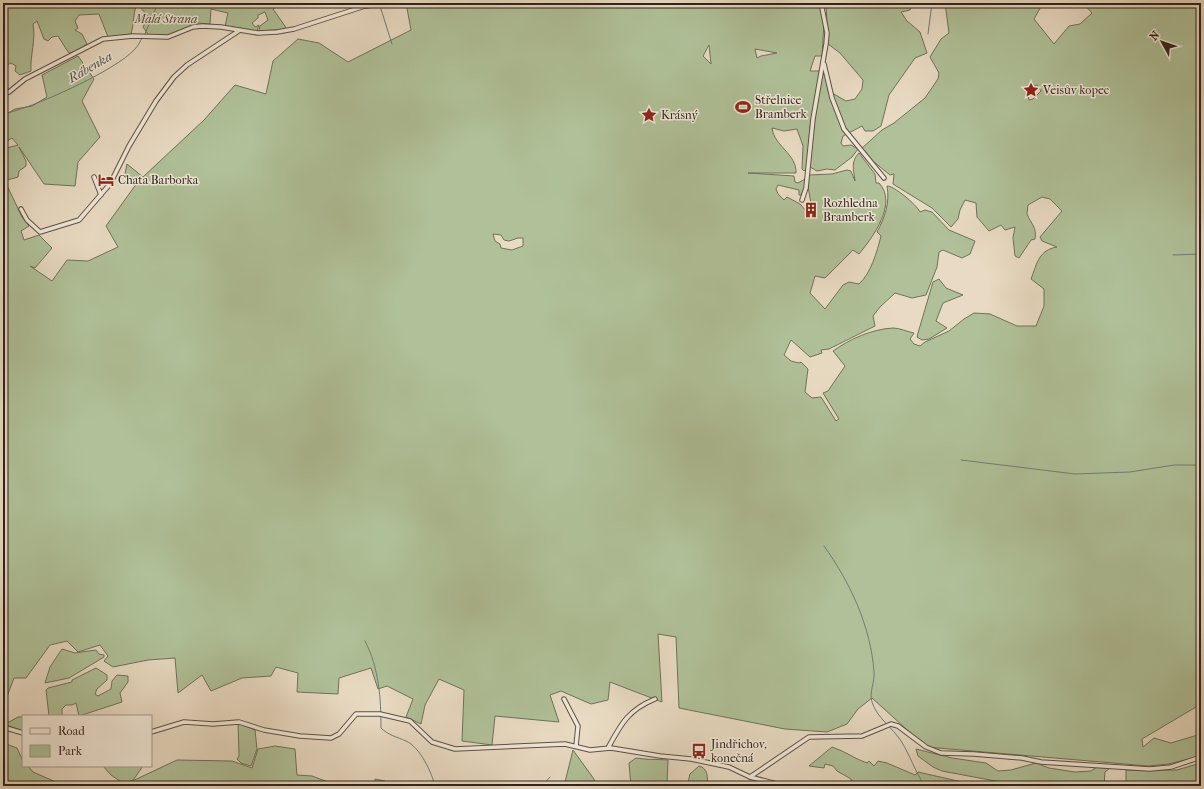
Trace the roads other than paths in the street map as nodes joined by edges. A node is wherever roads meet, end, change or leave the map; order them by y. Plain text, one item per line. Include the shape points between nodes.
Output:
1 (399, 3) edge
2 (822, 3) edge
3 (240, 30) junction
4 (824, 60) junction
5 (3, 95) edge
6 (94, 177) dead end
7 (884, 178) dead end
8 (101, 195) junction
9 (802, 200) dead end
10 (21, 209) dead end
11 (564, 699) dead end
12 (655, 699) dead end
13 (3, 727) edge
14 (152, 732) edge
15 (22, 734) edge
16 (576, 746) junction
17 (608, 748) junction
18 (1201, 757) edge
19 (750, 777) junction
20 (784, 786) edge

1 - 3 street via 365,6 289,30 258,33
2 - 4 street via 827,33
3 - 5 street via 202,26 193,27 168,38 127,36 103,39 25,79
3 - 8 street via 187,65 174,77 152,107 110,184
4 - 7 street via 832,98 844,129
4 - 9 street via 813,119 806,188
6 - 8 street
8 - 10 street via 79,220 45,232 36,230
11 - 16 street via 578,726
12 - 17 street via 628,716 620,725
13 - 15 street
14 - 16 street via 184,722 239,722 264,730 331,738 339,734 350,719 360,713 380,714 410,721 432,742 455,749 558,744
16 - 17 street via 590,750
17 - 19 street via 690,759 729,767
18 - 19 street via 1171,767 1150,769 941,753 926,747 898,726 891,724 862,736 809,737
19 - 20 street

